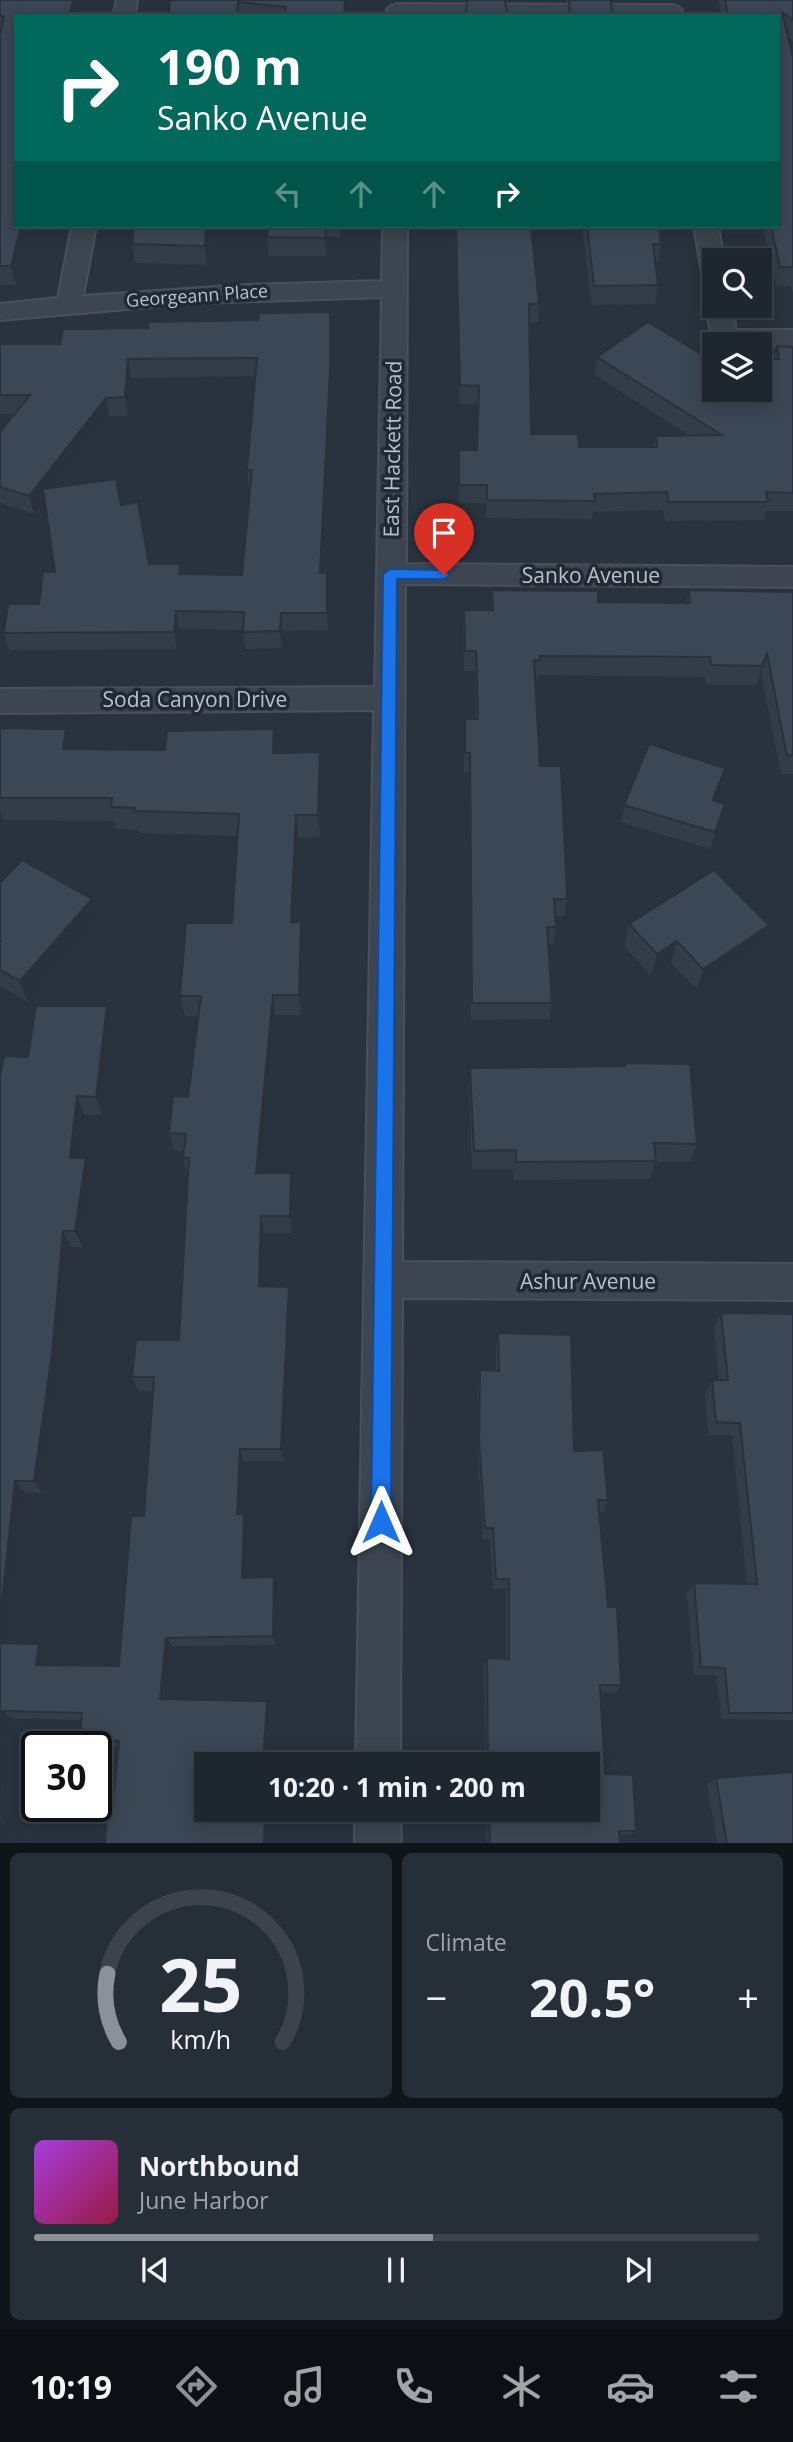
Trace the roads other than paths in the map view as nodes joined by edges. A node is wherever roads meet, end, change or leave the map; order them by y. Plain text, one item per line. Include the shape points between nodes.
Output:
1 (398, 9) edge
2 (671, 9) edge
3 (84, 228) edge
4 (395, 228) edge
5 (706, 228) edge
6 (710, 248) edge
7 (394, 289) junction
8 (69, 304) junction
9 (0, 312) edge
10 (721, 318) edge
11 (793, 338) edge
12 (390, 574) junction
13 (793, 577) edge
14 (390, 698) junction
15 (0, 701) edge
16 (383, 1280) junction
17 (793, 1282) edge
18 (378, 1752) edge
19 (378, 1822) edge
20 (378, 1843) edge

1 - 2 street
3 - 8 street
4 - 7 street, East Hackett Road
5 - 6 street
7 - 8 street, Georgeann Place via 230,292
7 - 12 street, East Hackett Road
8 - 9 street, Georgeann Place
10 - 11 street via 725,338
12 - 13 street, Sanko Avenue
12 - 14 street, East Hackett Road
14 - 15 street, Soda Canyon Drive
14 - 16 street, East Hackett Road
16 - 17 street, Ashur Avenue
16 - 18 street, East Hackett Road
19 - 20 street

